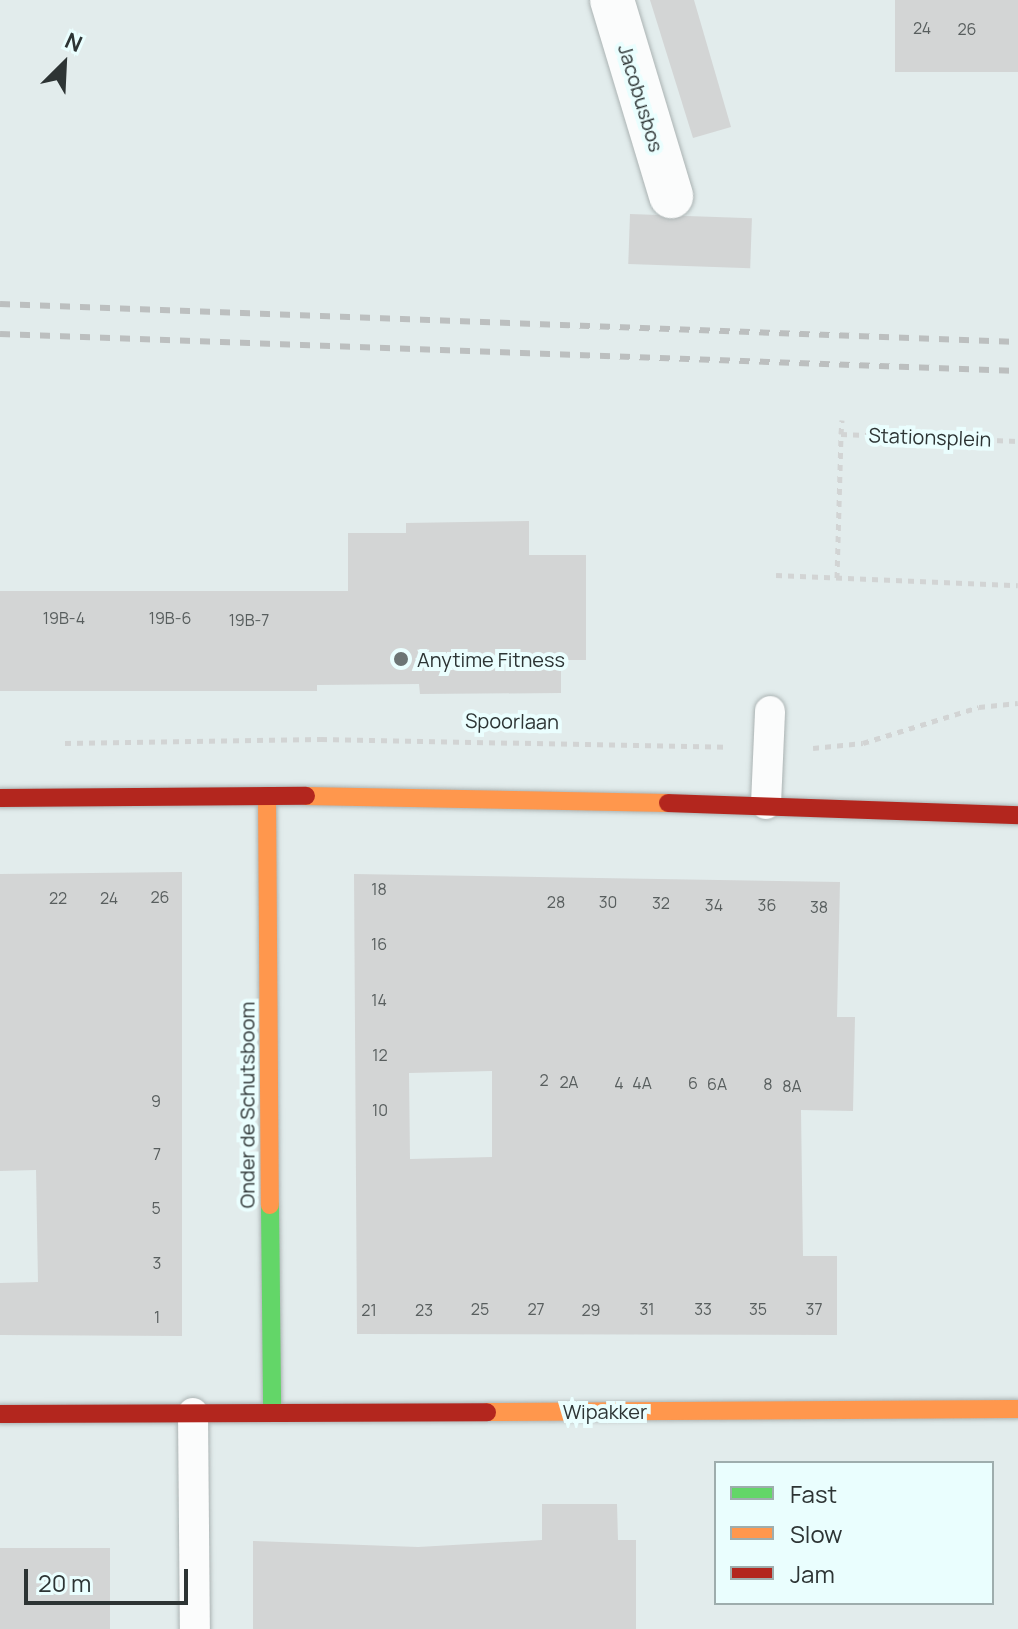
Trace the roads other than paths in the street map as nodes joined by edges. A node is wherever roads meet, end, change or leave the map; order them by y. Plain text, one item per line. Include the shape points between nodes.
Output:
1 (612, 0) edge
2 (671, 196) dead end
3 (770, 711) dead end
4 (267, 796) junction
5 (0, 798) edge
6 (1018, 802) edge
7 (766, 804) junction
8 (966, 809) junction
9 (1018, 815) edge
10 (1018, 1409) edge
11 (193, 1413) junction
12 (272, 1413) junction
13 (0, 1414) edge
14 (195, 1629) edge

1 - 2 street, Jacobusbos
3 - 7 lane
4 - 5 street
4 - 7 street
4 - 12 street, Onder de Schutsboom
6 - 8 street
7 - 8 street
8 - 9 street
10 - 12 street, Wipakker
11 - 12 street, Wipakker
11 - 13 street, Wipakker
11 - 14 lane

